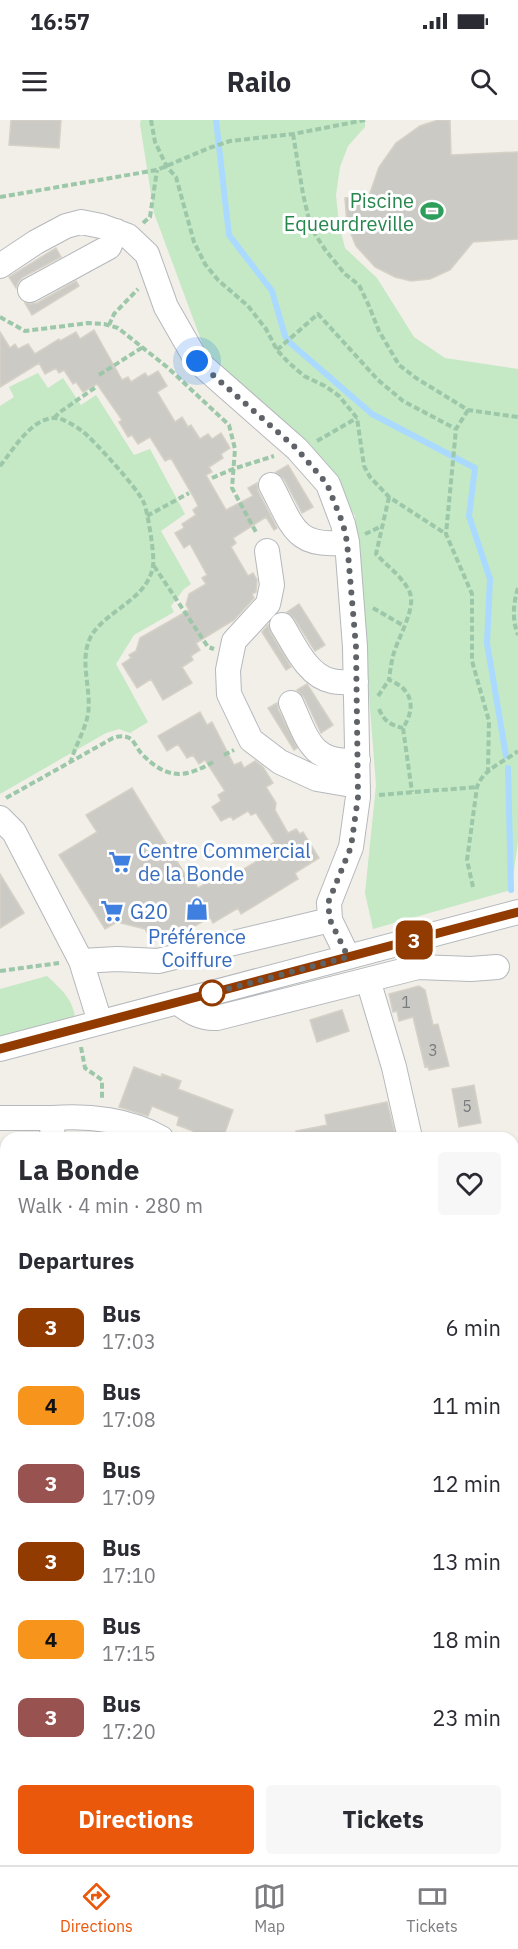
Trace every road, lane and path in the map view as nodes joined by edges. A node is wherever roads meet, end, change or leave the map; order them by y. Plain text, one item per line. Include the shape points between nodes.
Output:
1 (151, 120) edge
2 (365, 120) edge
3 (293, 134) junction
4 (167, 167) junction
5 (157, 170) junction
6 (0, 197) edge
7 (122, 234) junction
8 (3, 261) edge
9 (64, 262) dead end
10 (155, 277) junction
11 (30, 290) dead end
12 (0, 317) edge
13 (109, 325) junction
14 (142, 347) junction
15 (277, 350) junction
16 (99, 375) dead end
17 (96, 387) dead end
18 (468, 410) junction
19 (518, 417) edge
20 (54, 418) junction
21 (456, 429) junction
22 (0, 466) edge
23 (271, 485) dead end
24 (189, 493) dead end
25 (389, 497) junction
26 (147, 516) junction
27 (298, 516) dead end
28 (446, 534) junction
29 (347, 542) junction
30 (267, 551) joint
31 (376, 555) junction
32 (371, 560) dead end
33 (154, 566) junction
34 (518, 588) edge
35 (366, 602) dead end
36 (282, 625) dead end
37 (404, 626) junction
38 (518, 635) edge
39 (232, 653) junction
40 (313, 653) dead end
41 (389, 680) junction
42 (356, 682) junction
43 (291, 703) dead end
44 (403, 728) junction
45 (317, 735) dead end
46 (518, 751) edge
47 (71, 760) junction
48 (358, 760) junction
49 (213, 762) dead end
50 (488, 770) junction
51 (477, 787) junction
52 (358, 791) junction
53 (412, 792) junction
54 (1, 810) edge
55 (473, 887) dead end
56 (518, 912) edge
57 (330, 920) junction
58 (348, 957) junction
59 (81, 961) junction
60 (496, 967) dead end
61 (0, 971) edge
62 (368, 980) junction
63 (177, 1002) junction
64 (100, 1023) junction
65 (0, 1049) edge
66 (85, 1068) dead end
67 (0, 1118) edge
68 (52, 1128) edge
69 (101, 1129) edge
70 (150, 1132) edge
71 (409, 1132) edge

1 - 4 path via 155,142
2 - 3 path
3 - 4 path via 230,141
3 - 18 path via 311,228 339,266 359,285 399,365
4 - 5 path
4 - 15 path via 176,177 194,242 205,264 254,313
5 - 6 path
5 - 7 path via 150,217
7 - 8 street via 81,222 66,226
7 - 9 street
7 - 10 street via 147,254
7 - 11 street via 109,247
10 - 13 path via 129,297
10 - 29 street via 166,307 197,361 297,449 327,484
12 - 13 path via 25,331 88,323
13 - 14 path
14 - 16 path
14 - 30 path via 229,425 235,449 232,488
15 - 21 path via 318,314 378,380 403,401
15 - 25 path via 304,375 339,396 357,418 364,466
17 - 20 path
18 - 19 path
18 - 21 path
20 - 22 path via 29,431
20 - 26 path via 83,432 136,488
21 - 28 path
23 - 29 street via 304,538 314,543
24 - 26 path
25 - 28 path
25 - 31 path
26 - 33 path
27 - 29 street via 312,533 334,535
28 - 50 path via 472,594 472,661 489,721
29 - 42 street
30 - 39 street via 272,585 268,604 234,641
31 - 32 path
31 - 37 path via 409,591 411,599
33 - 39 path via 208,647
33 - 47 path via 139,593 104,621 88,645 88,715
34 - 38 path via 513,608
35 - 37 path
36 - 42 street via 315,674 332,681
37 - 41 path
39 - 52 street via 229,694 252,740 280,762 316,779
40 - 42 street via 333,673
41 - 44 path via 405,688 409,696 411,709
41 - 44 path via 378,694 377,705 383,719
42 - 48 street
43 - 48 street via 313,748 327,759
44 - 53 path
45 - 48 street via 323,744
46 - 50 path
47 - 49 path via 121,736 130,739 153,766 164,771 183,775
47 - 54 path
48 - 52 street
50 - 51 path
51 - 53 path
51 - 55 path via 467,860
52 - 53 path
52 - 57 street via 351,847 328,903
54 - 59 street
56 - 58 street
57 - 58 street
57 - 59 street via 158,961
58 - 63 street
59 - 61 path
59 - 64 street
60 - 62 street via 418,967
62 - 63 street via 217,1018 197,1016
62 - 71 street
63 - 64 street
64 - 65 street
66 - 69 path via 102,1080
67 - 68 street
68 - 69 street via 68,1117
69 - 70 street

